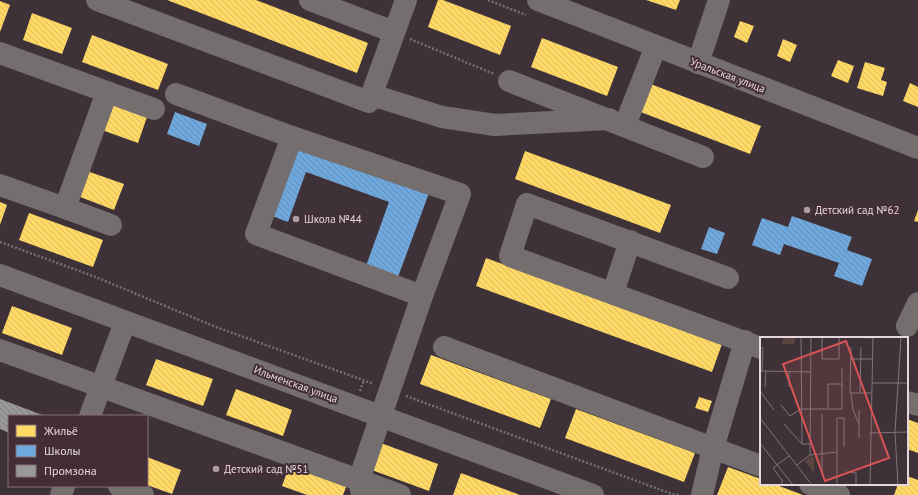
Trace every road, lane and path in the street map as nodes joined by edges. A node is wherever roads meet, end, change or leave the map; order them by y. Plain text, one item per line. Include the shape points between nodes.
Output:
1 (97, 0) edge
2 (310, 0) edge
3 (406, 0) edge
4 (538, 0) edge
5 (720, 0) edge
6 (143, 9) edge
7 (394, 32) junction
8 (656, 46) junction
9 (0, 53) edge
10 (698, 63) junction
11 (509, 81) joint
12 (107, 92) junction
13 (176, 94) dead end
14 (372, 95) junction
15 (154, 109) dead end
16 (617, 122) junction
17 (292, 136) junction
18 (918, 148) edge
19 (703, 157) dead end
20 (0, 185) edge
21 (65, 208) junction
22 (111, 225) dead end
23 (0, 242) edge
24 (630, 242) junction
25 (0, 275) edge
26 (728, 278) dead end
27 (613, 293) junction
28 (422, 296) junction
29 (918, 302) edge
30 (125, 322) junction
31 (906, 326) dead end
32 (753, 344) edge
33 (444, 347) dead end
34 (0, 350) edge
35 (101, 387) junction
36 (389, 389) junction
37 (908, 402) edge
38 (918, 405) edge
39 (90, 415) edge
40 (380, 415) junction
41 (713, 448) junction
42 (760, 466) edge
43 (813, 485) edge
44 (122, 487) edge
45 (360, 488) edge
46 (144, 495) edge
47 (400, 495) edge
48 (593, 495) edge
49 (680, 495) edge
50 (702, 495) edge
51 (839, 495) edge

1 - 6 street
2 - 7 street
3 - 7 street
4 - 8 street, Уральская улица
5 - 10 street
6 - 14 street via 369,102
7 - 11 path
7 - 14 street
8 - 10 street, Уральская улица
8 - 16 street
9 - 12 street
10 - 18 street, Уральская улица
11 - 16 street
12 - 15 street
12 - 21 street
13 - 17 street
14 - 16 street via 442,117 495,125
16 - 19 street
17 - 28 street via 256,234
17 - 28 street via 460,194
20 - 21 street
21 - 22 street
23 - 36 path via 93,276 216,327
24 - 26 street
24 - 27 street
24 - 27 street via 527,204 510,256
25 - 30 street, Ильменская улица
27 - 32 street
28 - 36 street
29 - 31 street
30 - 35 street
30 - 40 street, Ильменская улица
32 - 41 street
33 - 41 street
34 - 35 street
35 - 39 street
35 - 45 street
36 - 40 street
36 - 49 path
37 - 38 street
40 - 45 street
40 - 48 street, Ильменская улица
41 - 42 street
41 - 50 street
43 - 51 street
44 - 46 street
45 - 47 street

